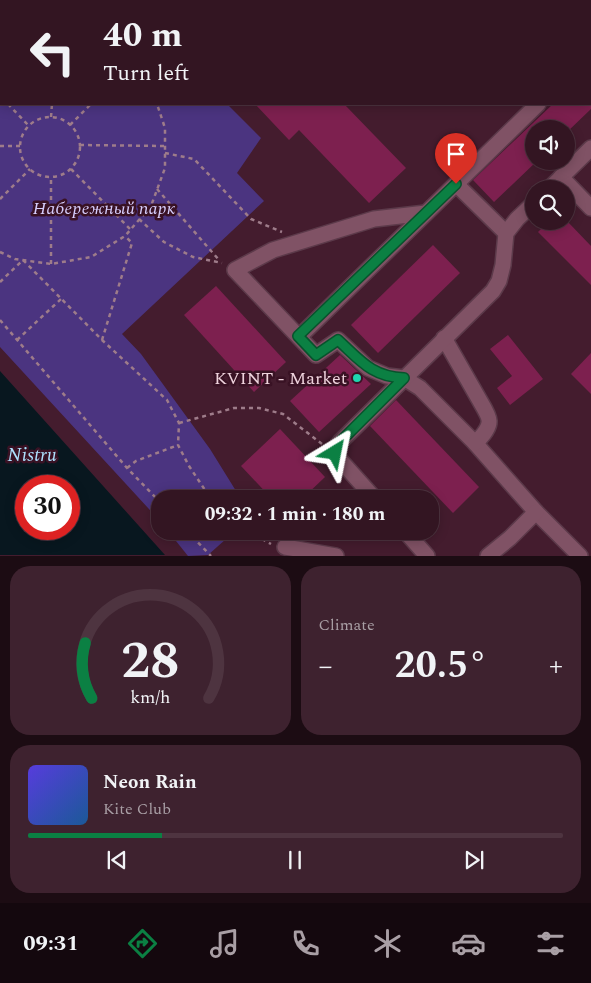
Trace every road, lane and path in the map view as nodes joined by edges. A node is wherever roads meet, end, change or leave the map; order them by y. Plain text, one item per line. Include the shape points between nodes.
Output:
1 (9, 105) edge
2 (52, 105) edge
3 (91, 105) edge
4 (157, 105) edge
5 (537, 105) edge
6 (51, 117) junction
7 (70, 125) junction
8 (29, 126) junction
9 (80, 145) junction
10 (0, 146) edge
11 (20, 146) junction
12 (165, 146) junction
13 (591, 148) edge
14 (165, 153) junction
15 (71, 168) junction
16 (30, 169) junction
17 (51, 177) junction
18 (561, 177) junction
19 (558, 180) edge
20 (456, 184) junction
21 (157, 189) junction
22 (0, 199) edge
23 (591, 208) edge
24 (525, 211) edge
25 (426, 213) junction
26 (139, 220) junction
27 (131, 230) junction
28 (506, 233) junction
29 (125, 236) junction
30 (300, 242) junction
31 (0, 252) edge
32 (23, 260) junction
33 (220, 262) junction
34 (51, 264) junction
35 (235, 270) junction
36 (0, 282) edge
37 (61, 299) junction
38 (0, 320) edge
39 (298, 336) junction
40 (444, 338) junction
41 (17, 340) junction
42 (102, 340) junction
43 (404, 378) junction
44 (180, 423) junction
45 (474, 443) junction
46 (178, 445) junction
47 (335, 453) junction
48 (127, 468) junction
49 (206, 490) edge
50 (367, 490) edge
51 (151, 493) edge
52 (536, 512) junction
53 (196, 540) edge
54 (263, 540) edge
55 (413, 540) edge
56 (285, 547) joint
57 (210, 556) edge
58 (336, 556) edge
59 (427, 556) edge
60 (488, 556) edge
61 (580, 556) edge

1 - 8 path
2 - 6 path
3 - 7 path
4 - 12 path via 165,128
5 - 20 street
6 - 7 path
6 - 8 path
7 - 9 path
8 - 11 path
9 - 12 path
9 - 15 path via 80,153
10 - 11 path
11 - 16 path via 21,156
12 - 14 path
13 - 18 street
14 - 21 path via 165,168
14 - 30 path via 194,159 251,219
15 - 17 path
15 - 27 path
16 - 17 path via 41,176
16 - 22 path
17 - 34 path
18 - 19 street
18 - 23 street
20 - 25 street
20 - 28 street
21 - 26 path via 151,206
21 - 33 path
24 - 28 street
25 - 30 street via 374,219
25 - 39 street
26 - 27 path
26 - 33 path via 164,242 192,257
27 - 29 path
28 - 40 street via 499,281 493,291
29 - 34 path via 91,257
29 - 42 path via 132,243
30 - 35 street via 273,250
31 - 32 path
32 - 34 path
32 - 36 path
32 - 37 path
33 - 35 path
35 - 39 street
37 - 41 path
37 - 42 path
38 - 41 path
39 - 43 street via 316,355 338,340 368,368 387,376
40 - 43 street
40 - 45 street via 489,419 487,428
41 - 48 path
42 - 44 path via 168,400
43 - 45 street via 420,388
43 - 47 street via 340,442
44 - 46 path
44 - 47 path via 234,408 259,408 283,414
45 - 52 street
46 - 48 path via 136,461
46 - 49 path
47 - 50 street
48 - 51 path
52 - 60 street
52 - 61 street
53 - 57 path
54 - 56 path
55 - 59 street
56 - 58 street

